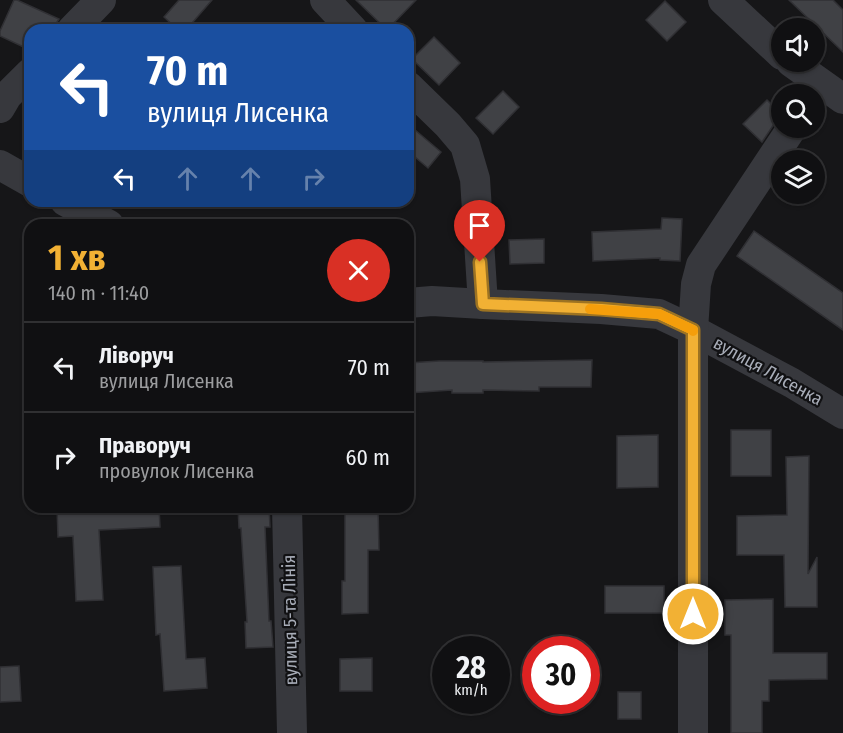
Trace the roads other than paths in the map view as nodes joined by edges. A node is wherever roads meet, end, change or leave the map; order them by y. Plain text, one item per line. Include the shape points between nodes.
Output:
1 (101, 0) edge
2 (325, 0) edge
3 (723, 0) edge
4 (78, 24) edge
5 (347, 24) edge
6 (771, 45) edge
7 (803, 72) edge
8 (24, 79) edge
9 (414, 92) edge
10 (826, 92) edge
11 (0, 108) edge
12 (785, 138) edge
13 (0, 165) edge
14 (24, 179) edge
15 (76, 207) edge
16 (98, 219) edge
17 (414, 302) edge
18 (483, 304) junction
19 (693, 330) junction
20 (843, 414) edge
21 (287, 513) edge
22 (292, 733) edge
23 (693, 733) edge

1 - 4 street
2 - 5 street
3 - 6 street
7 - 10 street
8 - 11 street
9 - 18 street via 465,146 475,179
12 - 19 street via 701,266
13 - 14 street
15 - 16 street
17 - 18 street, вулиця Лисенка
18 - 19 street, вулиця Лисенка via 659,314
19 - 20 street, вулиця Лисенка
19 - 23 street
21 - 22 street, вулиця 5-та Лінія

